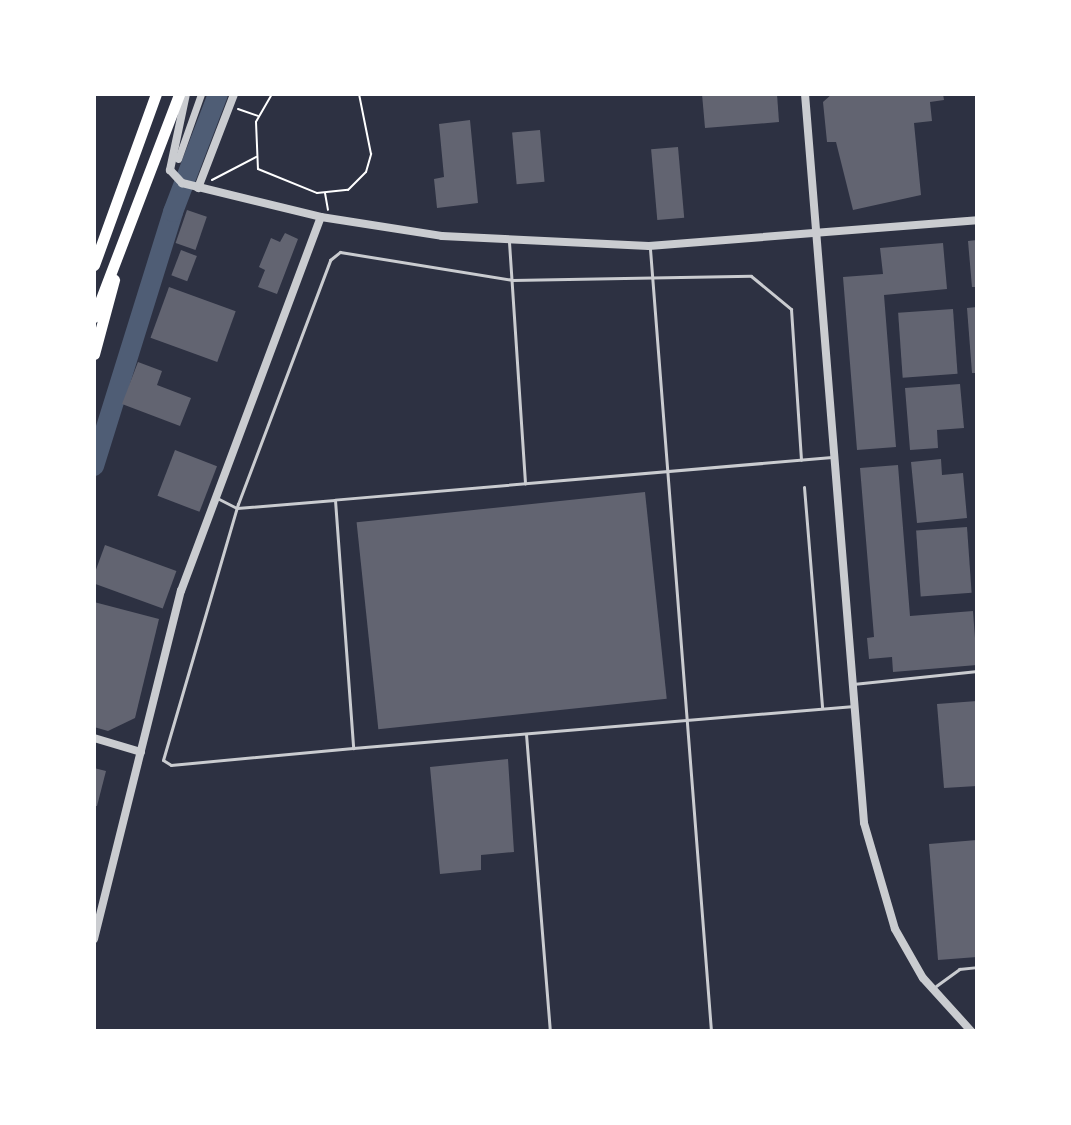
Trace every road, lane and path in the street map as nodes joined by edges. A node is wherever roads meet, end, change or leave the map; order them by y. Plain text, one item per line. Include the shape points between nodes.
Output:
1 (156, 94) edge
2 (179, 94) edge
3 (186, 94) edge
4 (201, 94) edge
5 (234, 94) edge
6 (272, 94) edge
7 (359, 94) edge
8 (805, 94) edge
9 (229, 106) junction
10 (258, 116) junction
11 (257, 156) junction
12 (178, 159) dead end
13 (198, 188) junction
14 (325, 193) junction
15 (326, 218) junction
16 (977, 220) edge
17 (109, 225) junction
18 (125, 233) junction
19 (817, 235) junction
20 (509, 242) junction
21 (94, 246) edge
22 (649, 246) junction
23 (94, 265) edge
24 (512, 280) junction
25 (652, 282) junction
26 (94, 317) edge
27 (94, 354) edge
28 (835, 457) junction
29 (801, 460) junction
30 (666, 471) junction
31 (525, 483) junction
32 (804, 487) dead end
33 (216, 497) junction
34 (335, 500) junction
35 (237, 508) junction
36 (977, 671) edge
37 (853, 684) junction
38 (855, 705) junction
39 (822, 708) junction
40 (686, 720) junction
41 (526, 734) junction
42 (94, 738) edge
43 (353, 748) junction
44 (141, 752) junction
45 (94, 939) edge
46 (977, 967) edge
47 (932, 989) junction
48 (550, 1031) edge
49 (711, 1031) edge
50 (971, 1031) edge

1 - 17 highway
2 - 18 highway
3 - 13 street via 170,170
4 - 12 street
5 - 9 street
6 - 10 path
7 - 14 path via 371,154 366,172 348,190
8 - 19 street
9 - 10 path
9 - 13 street
10 - 11 path
11 - 13 path
11 - 14 path via 258,169 286,184
13 - 15 street
14 - 15 path
15 - 20 street
15 - 33 street
16 - 19 street
17 - 21 highway
17 - 23 highway
18 - 26 highway
18 - 27 highway
19 - 22 street
19 - 28 street
20 - 22 street
20 - 24 lane
22 - 25 lane
24 - 25 lane
24 - 31 lane
24 - 35 lane via 350,251 330,260
25 - 29 lane via 751,276 791,309
25 - 30 lane
28 - 29 lane
28 - 37 street
29 - 30 lane
30 - 31 lane
30 - 40 lane
31 - 34 lane
32 - 39 lane
33 - 35 lane
33 - 44 street via 181,591
34 - 35 lane
34 - 43 lane
35 - 43 lane via 163,760 171,765
36 - 37 lane
37 - 38 street
38 - 39 lane
38 - 47 street via 877,884
39 - 40 lane
40 - 41 lane
40 - 49 lane
41 - 43 lane
41 - 48 lane
42 - 44 street
44 - 45 street
46 - 47 lane via 959,969
47 - 50 street

